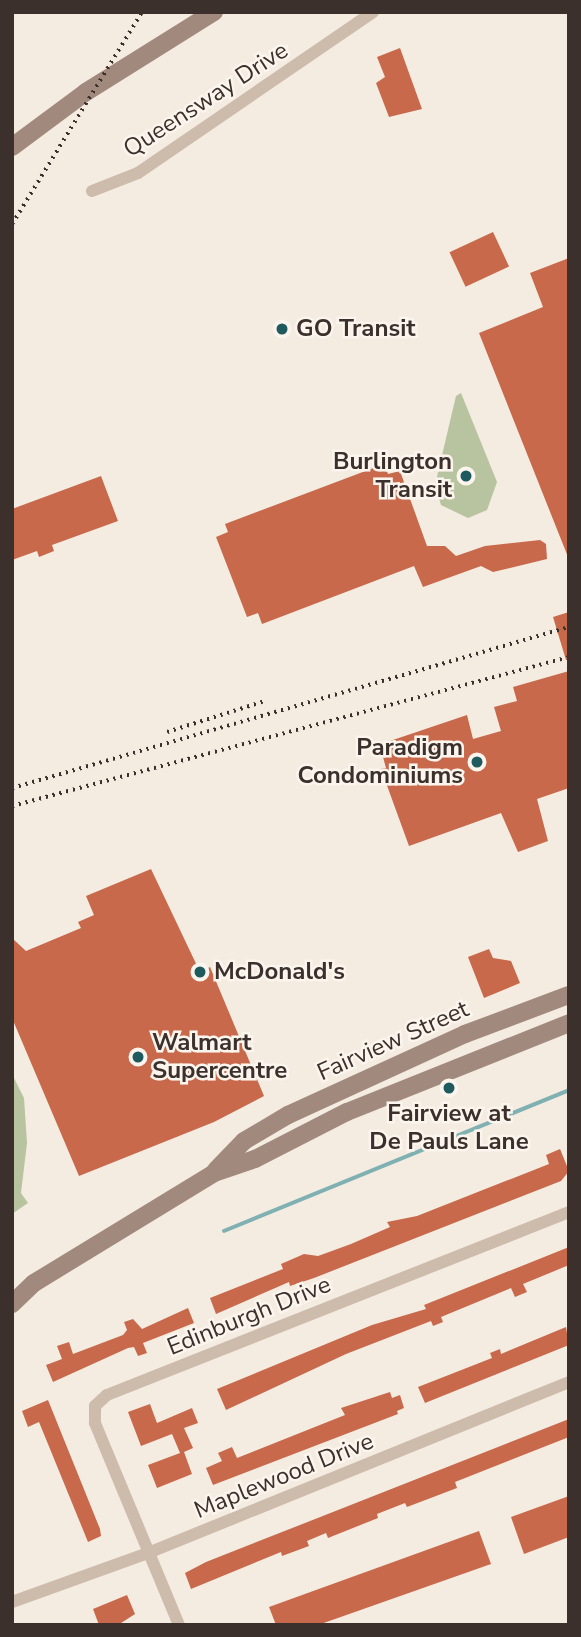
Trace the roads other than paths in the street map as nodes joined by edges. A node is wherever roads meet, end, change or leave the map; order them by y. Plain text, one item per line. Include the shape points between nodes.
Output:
1 (214, 12) edge
2 (373, 12) edge
3 (12, 147) edge
4 (92, 191) dead end
5 (569, 995) edge
6 (569, 1023) edge
7 (214, 1173) junction
8 (569, 1212) edge
9 (34, 1283) junction
10 (12, 1290) edge
11 (12, 1304) edge
12 (569, 1382) edge
13 (148, 1553) junction
14 (12, 1602) edge
15 (179, 1625) edge

1 - 3 main road via 86,92
2 - 4 street, Queensway Drive via 138,173
5 - 7 main road, Fairview Street via 465,1034 288,1115 244,1140
6 - 7 main road, Fairview Street via 347,1112 255,1159
7 - 9 main road, Fairview Street
8 - 13 street, Edinburgh Drive via 107,1395 95,1406 95,1423
9 - 10 main road, Fairview Street
9 - 11 main road, Fairview Street
12 - 13 street, Maplewood Drive
13 - 14 street, Maplewood Drive
13 - 15 street, Edinburgh Drive

